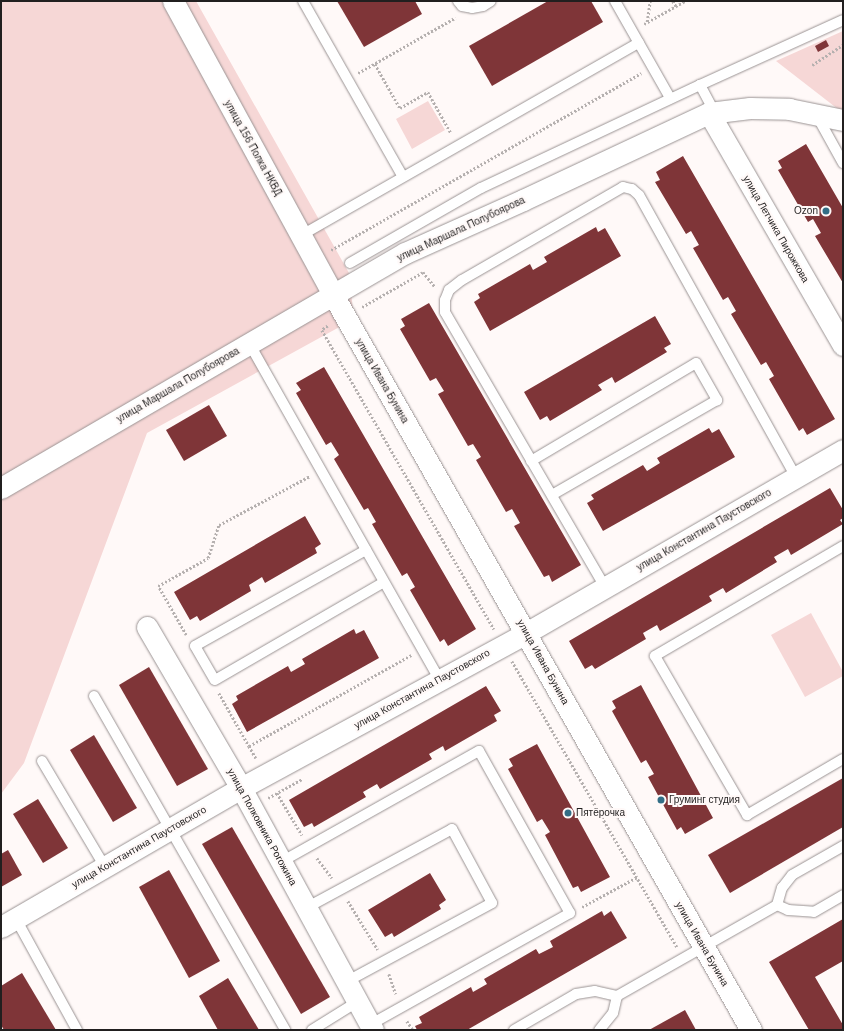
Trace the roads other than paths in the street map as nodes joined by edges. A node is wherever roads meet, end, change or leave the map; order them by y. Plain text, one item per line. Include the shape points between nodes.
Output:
1 (303, 1) edge
2 (491, 1) edge
3 (615, 1) edge
4 (175, 2) edge
5 (460, 4) edge
6 (843, 20) edge
7 (639, 43) junction
8 (700, 84) junction
9 (670, 98) junction
10 (712, 113) junction
11 (816, 114) junction
12 (843, 120) edge
13 (843, 163) edge
14 (403, 177) junction
15 (300, 236) junction
16 (350, 263) dead end
17 (333, 295) junction
18 (840, 334) edge
19 (249, 344) junction
20 (843, 450) edge
21 (531, 461) junction
22 (796, 477) junction
23 (1, 488) edge
24 (552, 495) junction
25 (843, 546) edge
26 (366, 550) junction
27 (384, 582) junction
28 (605, 587) junction
29 (147, 627) dead end
30 (526, 633) junction
31 (440, 680) junction
32 (94, 696) dead end
33 (843, 759) edge
34 (42, 761) dead end
35 (241, 788) junction
36 (170, 830) junction
37 (843, 846) edge
38 (281, 862) junction
39 (105, 867) junction
40 (843, 895) edge
41 (777, 905) junction
42 (306, 908) junction
43 (9, 923) edge
44 (704, 948) junction
45 (346, 982) junction
46 (617, 996) junction
47 (357, 1002) junction
48 (371, 1028) edge
49 (77, 1030) edge
50 (285, 1030) edge
51 (312, 1030) edge
52 (514, 1030) edge
53 (599, 1030) edge
54 (751, 1030) edge

1 - 14 lane
2 - 5 lane via 472,8
3 - 7 lane
4 - 15 street, улица 156 Полка НКВД
6 - 8 lane
7 - 9 lane
7 - 14 lane
8 - 9 lane
8 - 10 lane
9 - 16 lane via 481,188
10 - 11 street, улица Маршала Полубоярова via 750,108 789,109
10 - 17 street, улица Маршала Полубоярова via 405,253
10 - 18 street, улица Летчика Пирожкова
11 - 12 street, улица Маршала Полубоярова
11 - 13 lane
14 - 15 lane
15 - 17 street, улица 156 Полка НКВД
17 - 19 street, улица Маршала Полубоярова
17 - 30 street, улица Ивана Бунина
19 - 23 street, улица Маршала Полубоярова
19 - 26 lane
20 - 22 street, улица Константина Паустовского
21 - 22 lane via 445,312 448,290 623,188 632,189 639,195
21 - 24 lane
21 - 24 lane via 696,362 717,400
22 - 28 street, улица Константина Паустовского
24 - 28 lane
25 - 33 lane via 655,656 747,815
26 - 27 lane
26 - 27 lane via 195,646 215,680
27 - 31 lane
28 - 30 street, улица Константина Паустовского
29 - 35 street, улица Полковника Рогожина
30 - 31 street, улица Константина Паустовского
30 - 44 street, улица Ивана Бунина
31 - 35 street, улица Константина Паустовского
32 - 36 lane
34 - 39 lane
35 - 36 street, улица Константина Паустовского
35 - 38 street, улица Полковника Рогожина
36 - 39 street, улица Константина Паустовского
36 - 50 lane
37 - 41 lane via 792,875 782,888
38 - 42 street, улица Полковника Рогожина
38 - 48 lane via 479,751 570,913
39 - 43 street, улица Константина Паустовского
40 - 41 lane via 814,912 795,911
41 - 44 lane
42 - 45 street, улица Полковника Рогожина
42 - 45 lane via 452,829 456,835 492,903
43 - 49 lane
44 - 46 lane
44 - 54 street, улица Ивана Бунина
45 - 47 street, улица Полковника Рогожина
46 - 52 lane via 604,992 581,992
46 - 53 lane via 613,1013
47 - 48 street, улица Полковника Рогожина
47 - 51 lane

